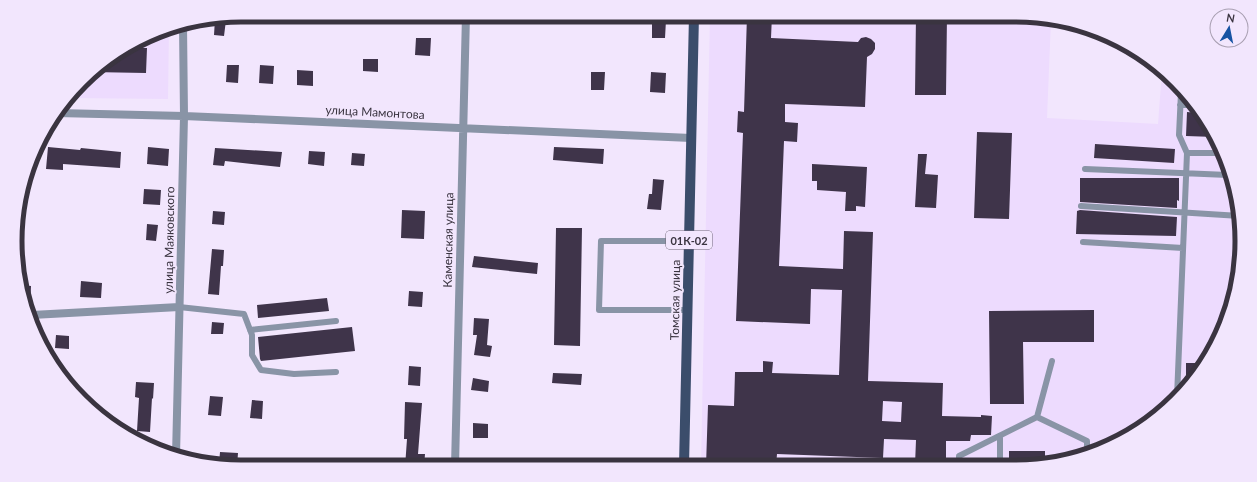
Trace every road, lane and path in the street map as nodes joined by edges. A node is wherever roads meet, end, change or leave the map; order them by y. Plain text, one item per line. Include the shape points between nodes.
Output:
1 (466, 22) edge
2 (694, 22) edge
3 (183, 29) edge
4 (1181, 97) edge
5 (1180, 104) junction
6 (1187, 105) edge
7 (63, 114) edge
8 (184, 116) junction
9 (462, 128) junction
10 (691, 138) junction
11 (1188, 153) junction
12 (1216, 153) edge
13 (1085, 169) dead end
14 (1187, 172) junction
15 (1224, 175) edge
16 (1081, 206) dead end
17 (1185, 213) junction
18 (1233, 216) edge
19 (689, 241) junction
20 (1083, 242) dead end
21 (1183, 248) junction
22 (179, 307) junction
23 (688, 310) junction
24 (35, 315) edge
25 (336, 321) dead end
26 (250, 330) junction
27 (1052, 361) dead end
28 (336, 372) dead end
29 (1177, 389) edge
30 (1037, 417) junction
31 (1000, 436) junction
32 (1087, 448) edge
33 (176, 450) edge
34 (455, 460) edge
35 (684, 460) edge
36 (959, 460) edge
37 (1000, 460) edge

1 - 9 street, Каменская улица
2 - 10 main road, Томская улица / 01К-02
3 - 8 street, улица Маяковского
4 - 5 lane
5 - 6 lane
5 - 11 lane via 1179,135
7 - 8 street, улица Мамонтова
8 - 9 street, улица Мамонтова
8 - 22 street, улица Маяковского
9 - 10 street, улица Мамонтова
9 - 34 street, Каменская улица
10 - 19 main road, Томская улица / 01К-02
11 - 12 lane
11 - 14 lane
13 - 14 lane
14 - 15 lane
14 - 17 lane
16 - 17 lane
17 - 18 lane
17 - 21 lane
19 - 23 main road, Томская улица / 01К-02
19 - 23 lane via 602,241 599,310
20 - 21 lane
21 - 29 lane
22 - 24 street
22 - 26 lane via 244,314
22 - 33 street, улица Маяковского
23 - 35 main road, Томская улица / 01К-02
25 - 26 lane
26 - 28 lane via 252,355 261,370 294,374
27 - 30 lane
30 - 31 lane
30 - 32 lane via 1087,441
31 - 36 lane via 959,456
31 - 37 lane

